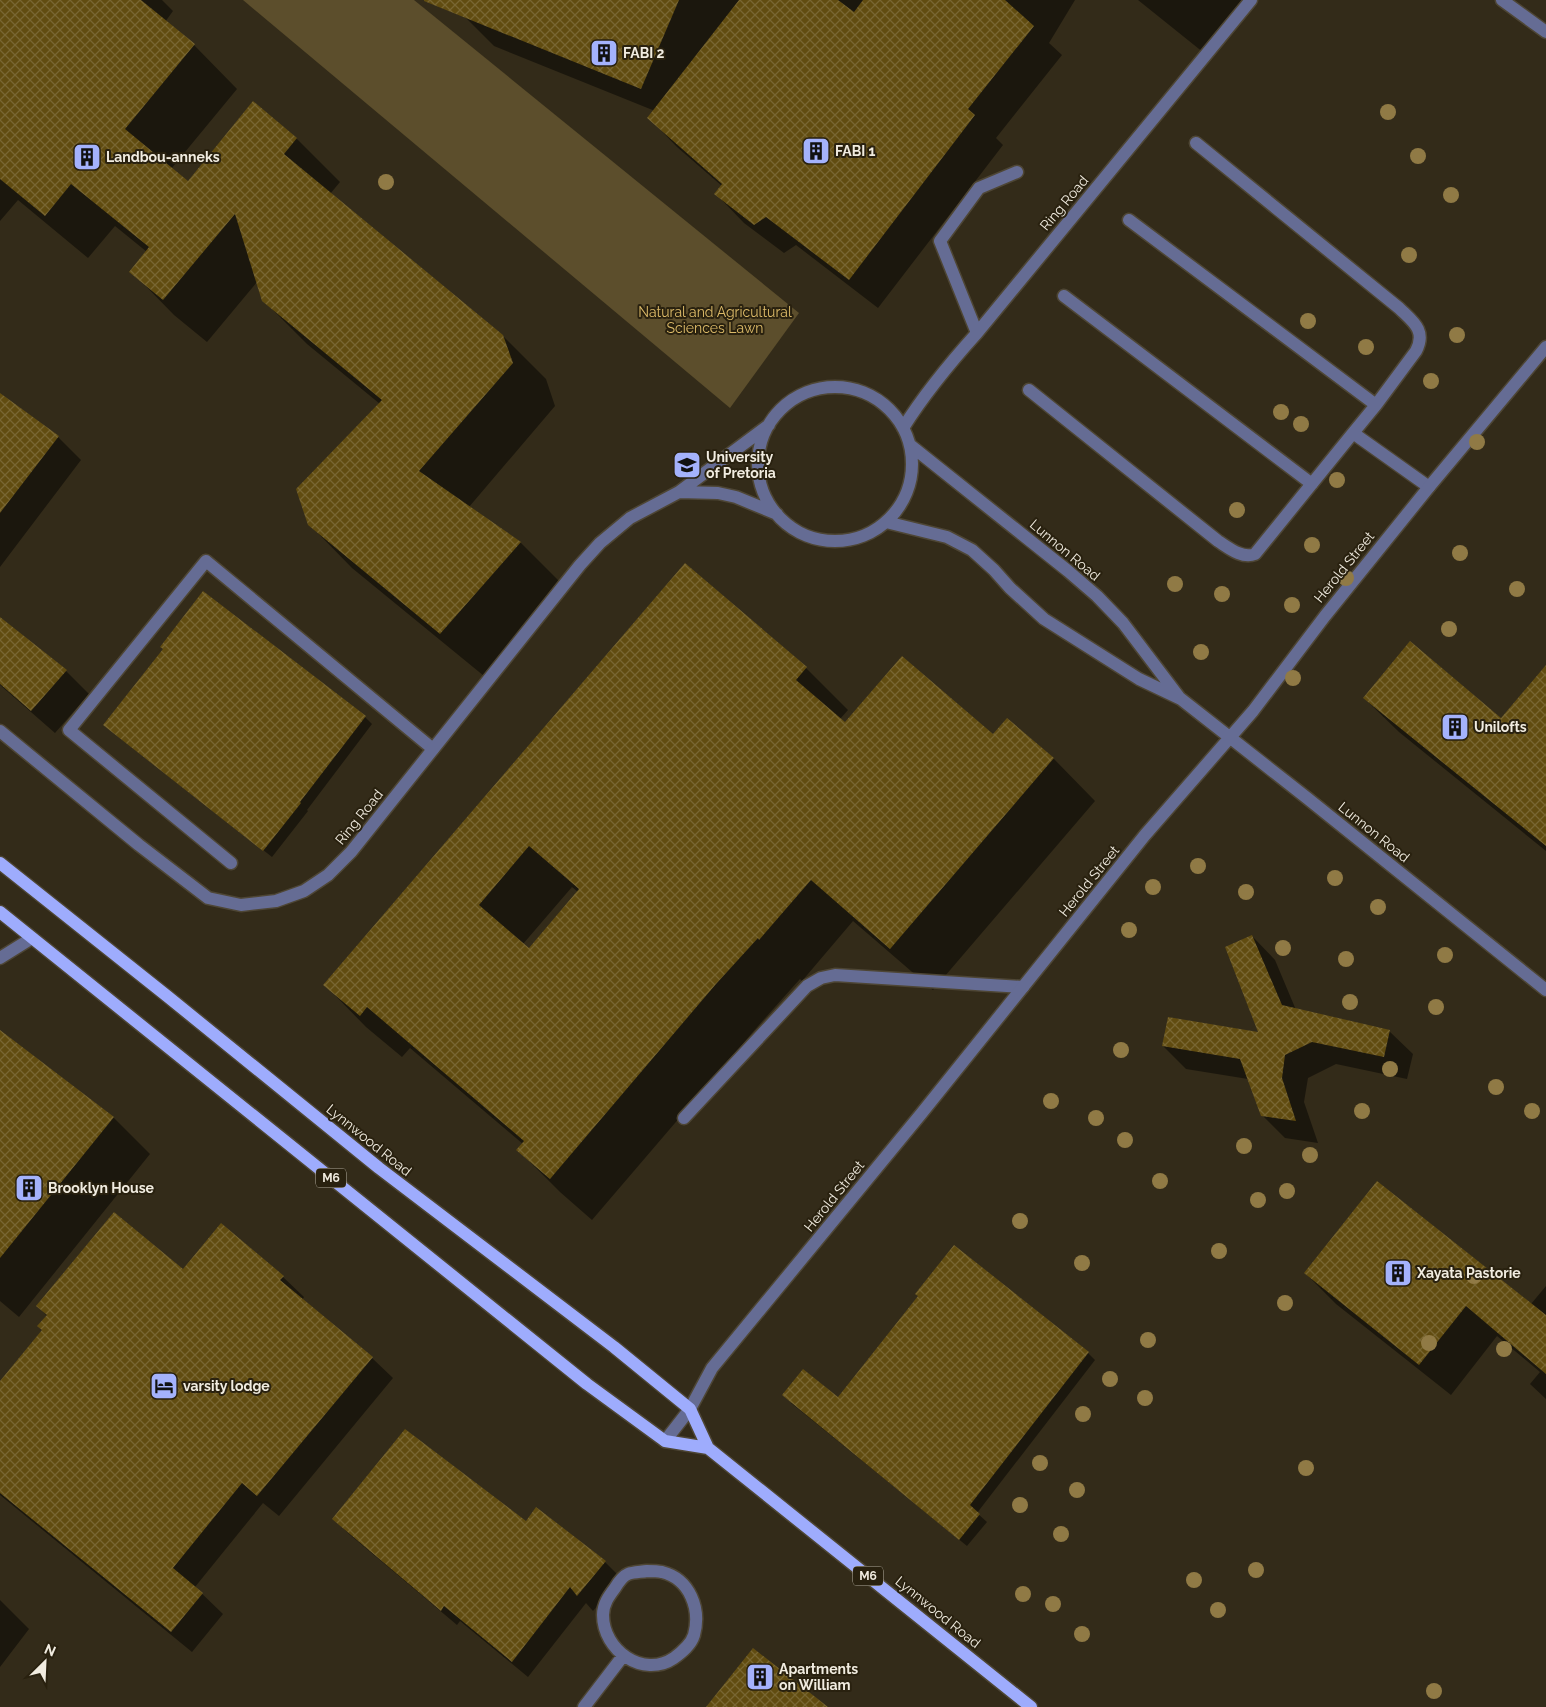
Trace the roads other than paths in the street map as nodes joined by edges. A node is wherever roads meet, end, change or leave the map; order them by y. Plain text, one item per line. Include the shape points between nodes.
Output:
1 (1251, 0) edge
2 (1502, 0) edge
3 (1546, 32) edge
4 (1196, 144) dead end
5 (1018, 172) dead end
6 (1129, 220) dead end
7 (1064, 296) dead end
8 (976, 332) junction
9 (1546, 347) edge
10 (1029, 390) dead end
11 (1376, 406) junction
12 (769, 425) junction
13 (903, 428) junction
14 (1353, 433) junction
15 (910, 445) junction
16 (1312, 484) junction
17 (1429, 487) junction
18 (679, 492) junction
19 (777, 514) junction
20 (886, 522) junction
21 (1181, 699) junction
22 (0, 731) edge
23 (1230, 738) junction
24 (433, 749) junction
25 (231, 862) dead end
26 (0, 863) edge
27 (0, 912) edge
28 (32, 938) junction
29 (0, 958) edge
30 (1023, 988) junction
31 (1546, 990) edge
32 (684, 1118) dead end
33 (690, 1409) junction
34 (666, 1441) junction
35 (708, 1448) junction
36 (623, 1656) junction
37 (584, 1707) edge
38 (1031, 1707) edge

1 - 8 street, Ring Road
2 - 3 street
4 - 11 street via 1418,326 1420,343 1416,351
5 - 8 street via 979,188 940,241
6 - 11 street
7 - 16 street
8 - 13 street, Ring Road via 922,398
9 - 17 street, Herold Street
10 - 16 street via 1218,542 1241,554 1255,554
11 - 14 street
12 - 13 street via 778,413 802,395 816,390 847,388 872,397 890,410
12 - 18 street, Ring Road
12 - 19 street via 762,440 759,471 761,486
13 - 15 street
14 - 16 street
14 - 17 street
15 - 20 street via 913,466 909,487 900,506
15 - 21 street, Lunnon Road via 1097,596 1123,623
17 - 23 street, Herold Street
18 - 19 street, Ring Road via 736,497
18 - 24 street, Ring Road via 630,518 600,543
19 - 20 street via 801,533 830,541 860,537
20 - 21 street, Lunnon Road via 947,537 972,550 1044,618 1139,679
21 - 23 street, Lunnon Road
22 - 24 street, Ring Road via 208,898 241,905 276,901 304,891 328,875 351,852
23 - 30 street, Herold Street via 1145,835
23 - 31 street, Lunnon Road
24 - 25 street via 206,561 69,730
26 - 33 main road, Lynnwood Road / M6 via 379,1168
27 - 28 main road, Lynnwood Road / M6
28 - 29 street
28 - 34 main road, Lynnwood Road / M6 via 587,1384
30 - 32 street via 835,975 821,978 807,986
30 - 33 street, Herold Street via 712,1368
33 - 34 street, Herold Street
33 - 35 main road, Lynnwood Road / M6
34 - 35 main road, Lynnwood Road / M6
35 - 38 main road, Lynnwood Road / M6
36 - 36 street via 611,1645 604,1630 603,1613 607,1598 626,1575 662,1572 678,1580 689,1591 696,1606 693,1638 684,1652 670,1661 654,1665 637,1663
36 - 37 street

